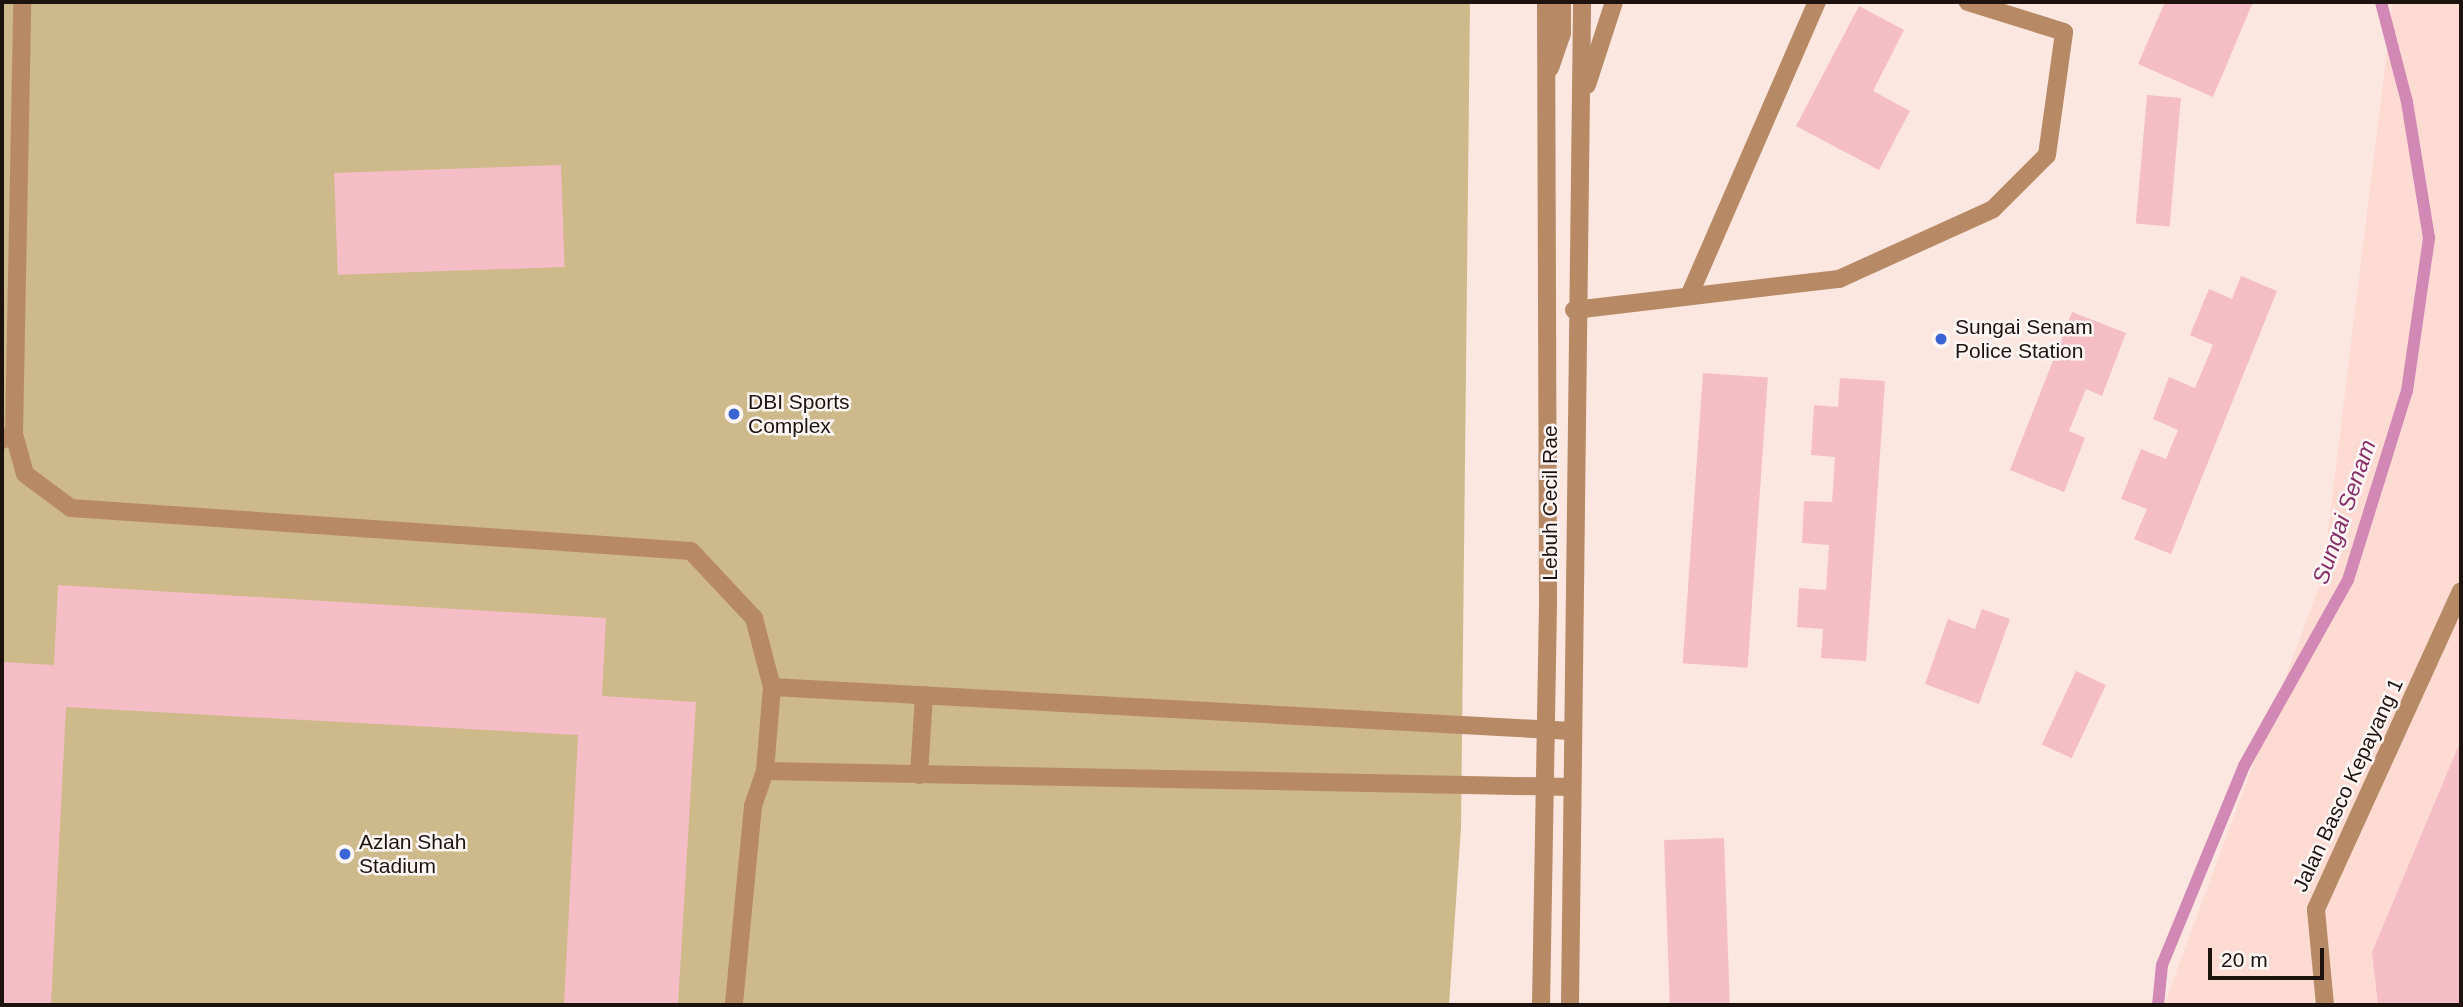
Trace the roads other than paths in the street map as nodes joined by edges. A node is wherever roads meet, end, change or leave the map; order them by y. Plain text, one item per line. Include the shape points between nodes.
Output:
1 (22, 2) edge
2 (1546, 2) edge
3 (1562, 2) edge
4 (1582, 2) edge
5 (1614, 2) edge
6 (1817, 2) edge
7 (1968, 2) edge
8 (1546, 81) junction
9 (1583, 101) junction
10 (1689, 296) junction
11 (1574, 310) junction
12 (8, 437) edge
13 (2461, 591) edge
14 (772, 687) junction
15 (924, 695) junction
16 (1543, 728) junction
17 (1572, 731) junction
18 (765, 771) junction
19 (919, 775) junction
20 (1543, 786) junction
21 (1571, 787) junction
22 (734, 1005) edge
23 (1541, 1005) edge
24 (1570, 1005) edge
25 (2325, 1005) edge

1 - 12 street
2 - 8 street, Lebuh Cecil Rae
3 - 8 street via 1562,33
4 - 9 street, Lebuh Cecil Rae
5 - 9 street
6 - 10 street
7 - 10 street via 2064,32 2047,155 1993,209 1839,279
8 - 16 street, Lebuh Cecil Rae
9 - 11 street, Lebuh Cecil Rae
10 - 11 street
11 - 17 street, Lebuh Cecil Rae
12 - 14 street via 25,474 71,508 691,551 754,618
13 - 25 street, Jalan Basco Kepayang 1 via 2316,909
14 - 15 street
14 - 18 street
15 - 16 street
15 - 19 street
16 - 17 street
16 - 20 street, Lebuh Cecil Rae
17 - 21 street, Lebuh Cecil Rae
18 - 19 street
18 - 22 street via 753,806
19 - 20 street
20 - 21 street
20 - 23 street, Lebuh Cecil Rae
21 - 24 street, Lebuh Cecil Rae

